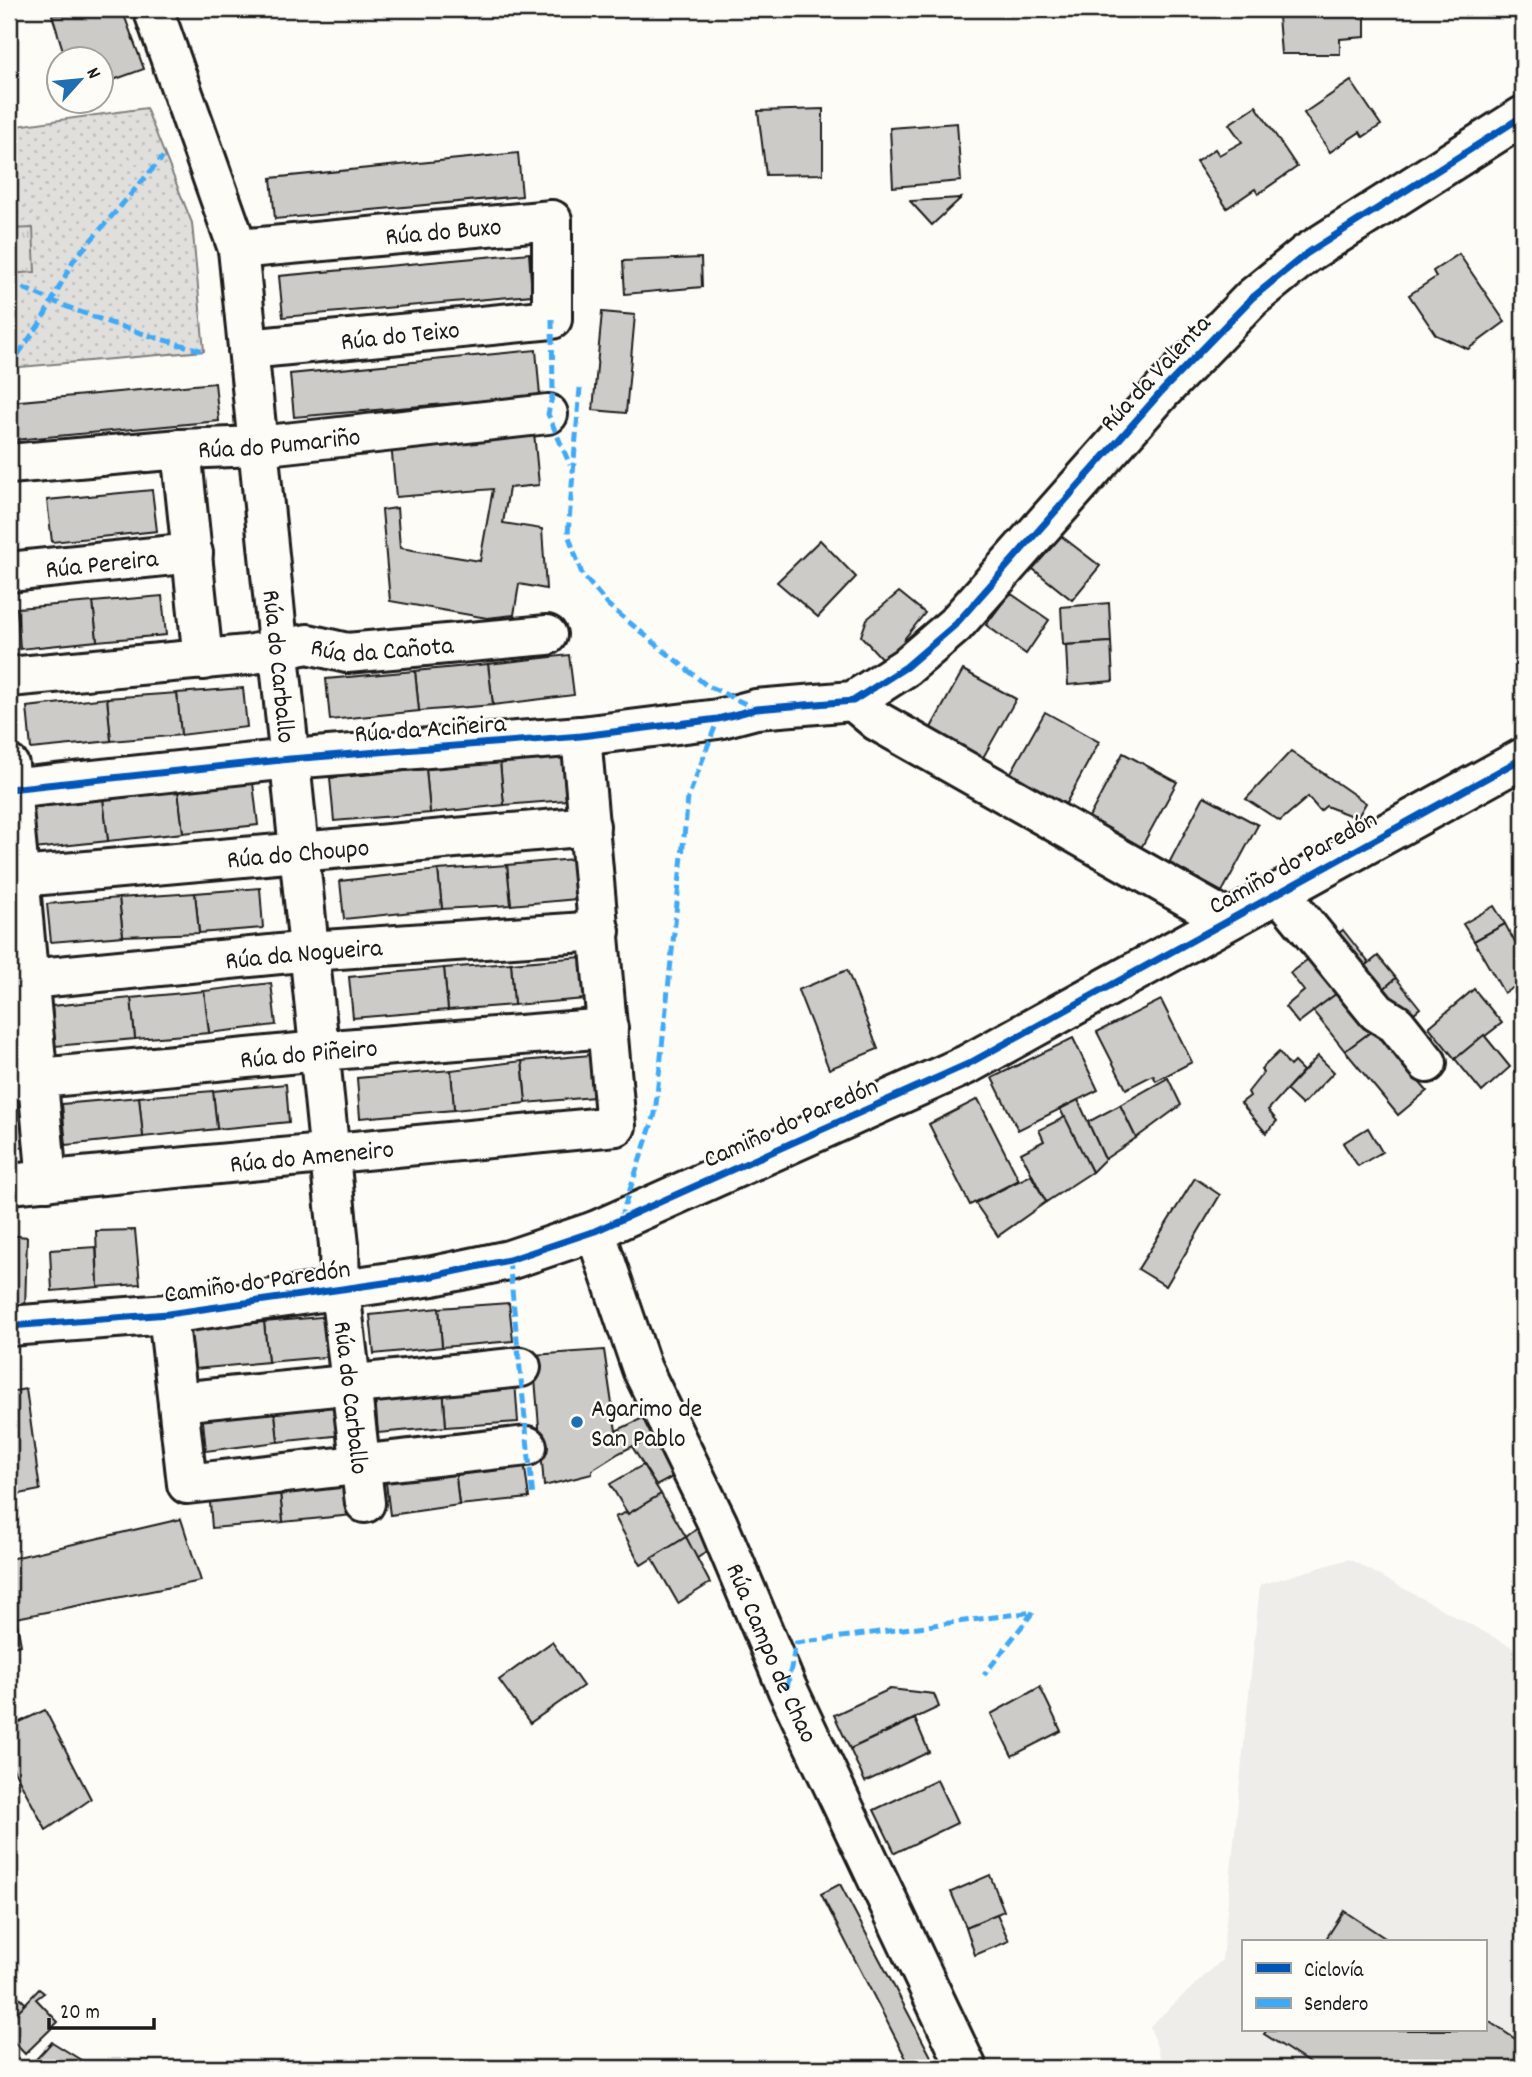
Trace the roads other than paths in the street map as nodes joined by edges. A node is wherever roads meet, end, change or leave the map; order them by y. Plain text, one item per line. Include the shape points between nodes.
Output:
1 (152, 9) edge
2 (1523, 116) edge
3 (238, 249) junction
4 (552, 319) joint
5 (248, 349) junction
6 (548, 414) dead end
7 (258, 446) junction
8 (181, 449) junction
9 (9, 464) edge
10 (193, 553) junction
11 (9, 572) edge
12 (547, 635) dead end
13 (279, 648) junction
14 (203, 660) junction
15 (9, 677) edge
16 (853, 701) junction
17 (581, 736) junction
18 (1523, 758) edge
19 (290, 759) junction
20 (10, 780) edge
21 (590, 826) junction
22 (300, 850) junction
23 (14, 878) edge
24 (1279, 892) junction
25 (1228, 920) junction
26 (600, 930) junction
27 (310, 951) junction
28 (19, 980) edge
29 (608, 1028) junction
30 (319, 1051) junction
31 (1427, 1063) dead end
32 (23, 1080) edge
33 (330, 1155) junction
34 (47, 1181) junction
35 (9, 1184) edge
36 (595, 1231) junction
37 (340, 1290) junction
38 (168, 1314) junction
39 (9, 1326) edge
40 (521, 1367) dead end
41 (353, 1384) junction
42 (178, 1402) junction
43 (527, 1446) dead end
44 (361, 1463) junction
45 (365, 1503) dead end
46 (967, 2068) edge

1 - 3 street, Rúa do Carballo
2 - 16 street, Rúa da Valenta via 1306,254 1252,298 1162,391 955,625 906,667
3 - 4 street, Rúa do Buxo via 551,220
3 - 5 street, Rúa do Carballo
4 - 5 street, Rúa do Teixo
5 - 7 street, Rúa do Carballo
6 - 7 street, Rúa do Pumariño
7 - 8 street, Rúa do Pumariño
7 - 13 street, Rúa do Carballo
8 - 9 street, Rúa do Pumariño
8 - 10 street
10 - 11 street, Rúa Pereira
10 - 14 street
12 - 13 street, Rúa da Cañota via 347,653 308,644
13 - 14 street, Rúa da Cañota
13 - 19 street, Rúa do Carballo
14 - 15 street, Rúa da Cañota
16 - 17 street, Rúa da Aciñeira via 756,709 718,719
16 - 25 street via 877,721
17 - 19 street, Rúa da Aciñeira
17 - 21 street
18 - 24 street, Camiño do Paredón
19 - 20 street, Rúa da Aciñeira
19 - 22 street, Rúa do Carballo
20 - 23 street
21 - 22 street, Rúa do Choupo
21 - 26 street
22 - 23 street, Rúa do Choupo
22 - 27 street, Rúa do Carballo
23 - 28 street
24 - 25 street, Camiño do Paredón
24 - 31 street via 1377,1012 1396,1024
25 - 36 street, Camiño do Paredón via 968,1064
26 - 27 street, Rúa da Nogueira
26 - 29 street
27 - 28 street, Rúa da Nogueira
27 - 30 street, Rúa do Carballo
28 - 32 street
29 - 30 street, Rúa do Piñeiro
29 - 33 street, Rúa do Ameneiro via 617,1126
30 - 32 street, Rúa do Piñeiro
30 - 33 street, Rúa do Carballo
32 - 34 street
33 - 34 street, Rúa do Ameneiro
33 - 37 street, Rúa do Carballo
34 - 35 street, Rúa do Ameneiro
36 - 37 street, Camiño do Paredón via 509,1260
36 - 46 street, Rúa Campo de Chao via 642,1369 718,1524 796,1709
37 - 38 street, Camiño do Paredón
37 - 41 street, Rúa do Carballo
38 - 39 street, Camiño do Paredón
38 - 42 street, Camiño do Paredón
40 - 41 street
41 - 42 street
41 - 44 street, Rúa do Carballo
42 - 44 street, Camiño do Paredón via 187,1484
43 - 44 street, Camiño do Paredón
44 - 45 street, Rúa do Carballo

